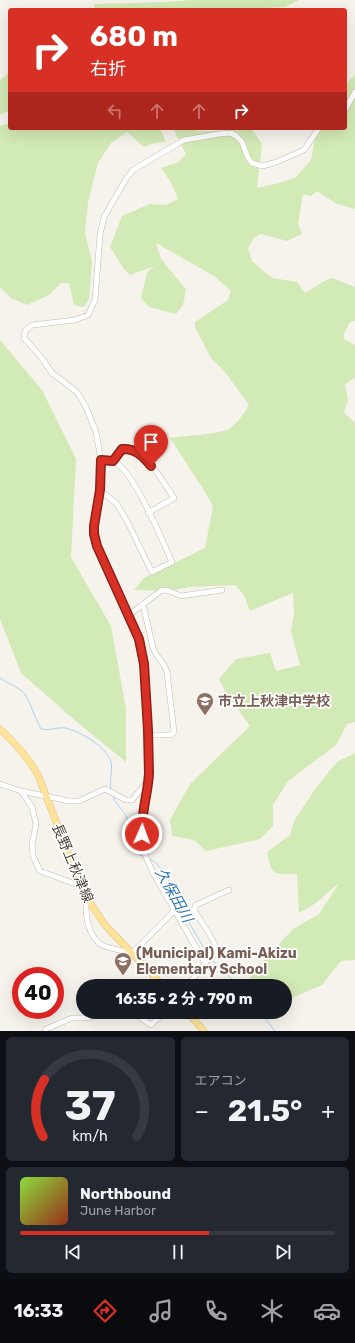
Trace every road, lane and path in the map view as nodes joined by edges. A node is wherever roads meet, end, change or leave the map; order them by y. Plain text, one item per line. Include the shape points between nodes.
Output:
1 (355, 92) edge
2 (347, 106) edge
3 (318, 130) edge
4 (101, 460) junction
5 (113, 461) junction
6 (100, 490) junction
7 (148, 513) junction
8 (222, 590) dead end
9 (143, 604) junction
10 (129, 615) junction
11 (0, 729) edge
12 (148, 735) junction
13 (148, 781) junction
14 (0, 784) edge
15 (21, 790) junction
16 (46, 796) junction
17 (80, 886) junction
18 (229, 890) dead end
19 (87, 898) junction
20 (174, 911) junction
21 (132, 953) junction
22 (205, 963) junction
23 (156, 978) edge
24 (193, 979) edge
25 (76, 1018) edge
26 (142, 1019) edge
27 (157, 1019) edge
28 (193, 1019) edge
29 (46, 1031) edge
30 (204, 1031) edge

1 - 2 street
3 - 4 street via 304,150 262,166 252,163 242,142 231,133 184,140 133,170 104,217 100,235 95,300 88,315 75,320 32,325 25,331 24,338 52,374 77,392 82,399 96,432
4 - 5 street
4 - 6 street
5 - 7 street via 130,476
5 - 7 street via 122,449 136,452 144,457 174,498
6 - 7 street via 117,504 152,572 172,562
6 - 10 street via 94,534 97,546
8 - 9 street via 181,596 162,590
9 - 10 street
9 - 12 street via 155,655 164,663 167,672 174,732 171,735
10 - 12 street via 142,650
11 - 16 main road, 長野上秋津線 via 31,762
12 - 13 street
13 - 16 street via 132,800 126,800 105,789 79,801
13 - 20 street via 142,822 145,854
14 - 15 street
15 - 16 street
15 - 17 street via 32,808 36,824 32,845 33,856 40,871
16 - 17 main road, 長野上秋津線
17 - 19 main road, 長野上秋津線
18 - 22 street via 196,905 194,910 217,949
19 - 21 main road, 長野上秋津線 via 105,925
19 - 21 street via 85,907 88,922 98,941 103,946
20 - 21 street
20 - 22 street
21 - 23 main road, 長野上秋津線
22 - 24 street
25 - 29 street
26 - 27 street via 151,1025
28 - 30 main road

